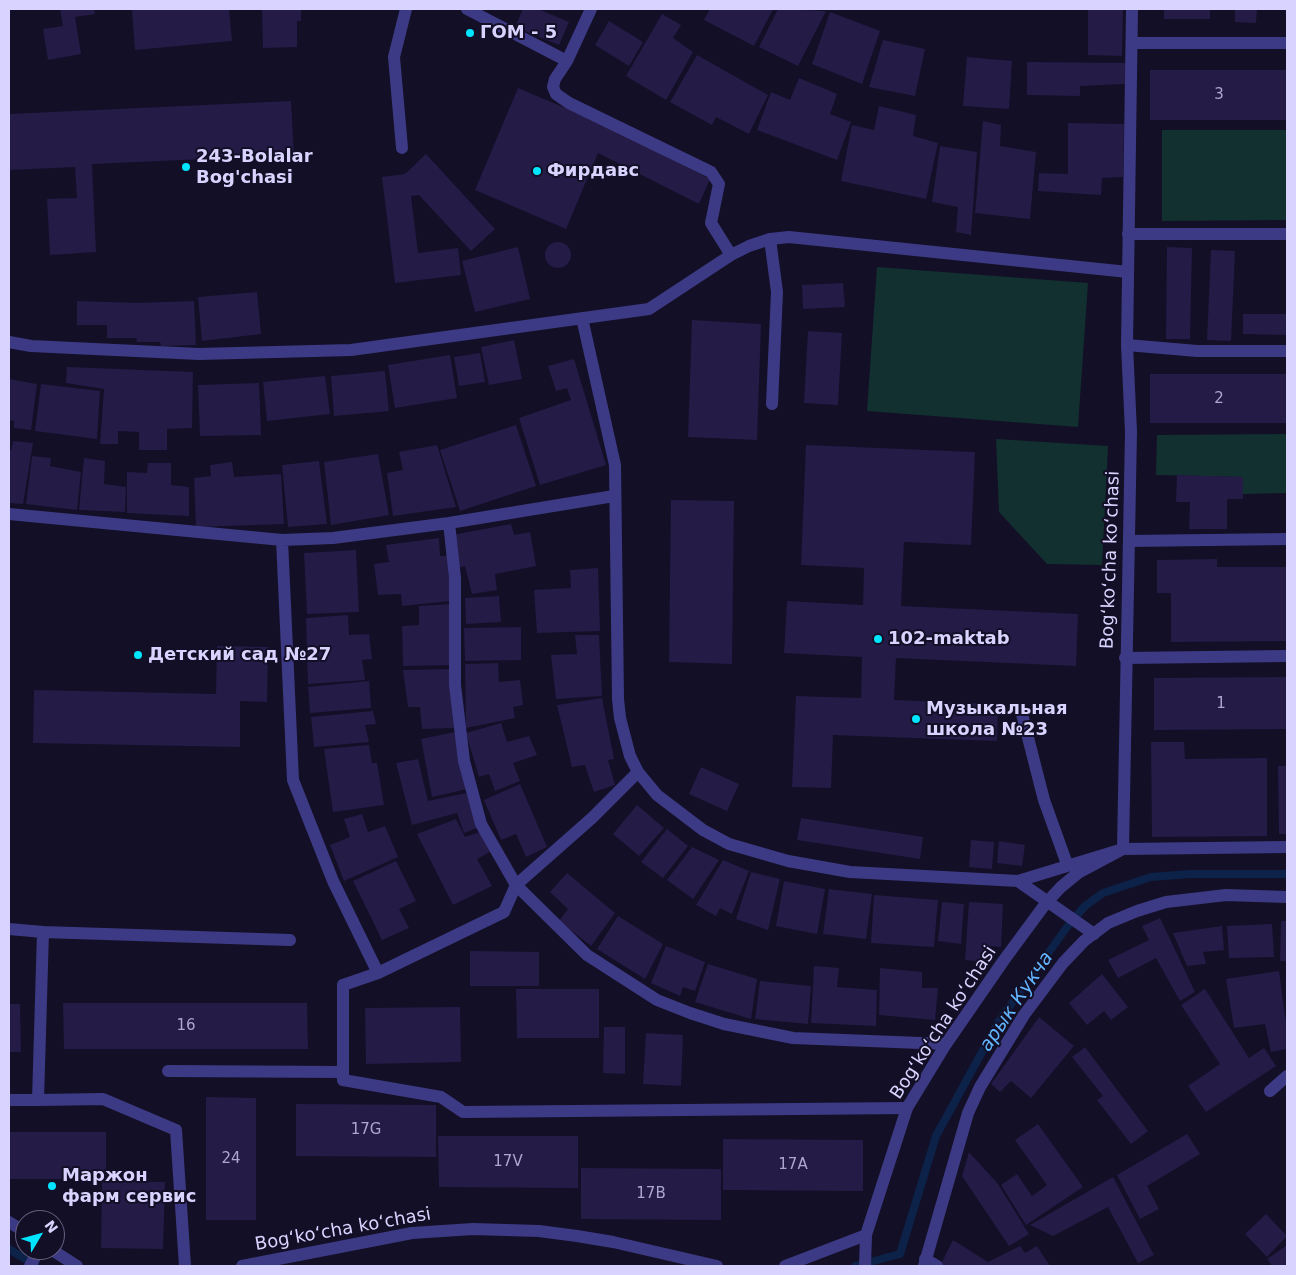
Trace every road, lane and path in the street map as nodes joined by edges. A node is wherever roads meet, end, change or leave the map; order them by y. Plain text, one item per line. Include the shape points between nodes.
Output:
1 (406, 9) edge
2 (467, 9) edge
3 (591, 9) edge
4 (1132, 9) edge
5 (1132, 43) junction
6 (1287, 43) edge
7 (567, 61) junction
8 (402, 148) dead end
9 (1128, 234) junction
10 (1287, 234) edge
11 (770, 239) junction
12 (731, 255) junction
13 (1128, 272) junction
14 (582, 318) junction
15 (9, 342) edge
16 (1127, 345) junction
17 (1287, 351) edge
18 (772, 404) dead end
19 (614, 496) junction
20 (9, 514) edge
21 (449, 522) junction
22 (1287, 539) edge
23 (282, 540) junction
24 (1129, 541) junction
25 (1287, 656) edge
26 (1125, 658) junction
27 (1022, 714) dead end
28 (638, 772) junction
29 (1287, 847) edge
30 (1123, 849) junction
31 (1067, 864) junction
32 (1018, 880) junction
33 (516, 886) junction
34 (1287, 897) edge
35 (1051, 906) junction
36 (9, 929) edge
37 (1090, 931) junction
38 (43, 932) junction
39 (290, 940) dead end
40 (378, 973) junction
41 (946, 1044) junction
42 (168, 1071) dead end
43 (343, 1076) junction
44 (1287, 1076) edge
45 (1270, 1091) dead end
46 (9, 1100) edge
47 (38, 1100) junction
48 (907, 1108) junction
49 (866, 1235) junction
50 (65, 1258) edge
51 (924, 1262) edge
52 (77, 1266) edge
53 (185, 1266) edge
54 (242, 1266) edge
55 (717, 1266) edge
56 (785, 1266) edge
57 (865, 1266) edge
58 (937, 1266) edge

1 - 8 street via 394,57
2 - 7 street
3 - 7 street
4 - 5 street, Bogʻkoʻcha koʻchasi
5 - 6 street
5 - 9 street, Bogʻkoʻcha koʻchasi
7 - 12 street via 555,79 553,87 556,94 711,172 719,184 711,223
9 - 10 street
9 - 13 street, Bogʻkoʻcha koʻchasi
11 - 12 street
11 - 13 street via 808,238
11 - 18 street via 777,292
12 - 14 street via 649,309
13 - 16 street, Bogʻkoʻcha koʻchasi
14 - 15 street via 351,350 199,354 31,346
14 - 19 street via 615,465
16 - 17 street via 1197,352
16 - 24 street, Bogʻkoʻcha koʻchasi via 1132,432
19 - 21 street
19 - 28 street via 618,699 630,756
20 - 23 street
21 - 23 street via 333,538
21 - 33 street via 455,578 455,685 464,761 481,824
22 - 24 street
23 - 40 street via 293,780 333,881
24 - 26 street, Bogʻkoʻcha koʻchasi
25 - 26 street
26 - 30 street, Bogʻkoʻcha koʻchasi
27 - 31 street via 1044,800
28 - 32 street via 656,795 679,814 729,844 759,854 850,872
28 - 33 street
29 - 30 street, Bogʻkoʻcha koʻchasi
30 - 31 street
30 - 35 street, Bogʻkoʻcha koʻchasi via 1078,873
31 - 32 street
32 - 35 street
33 - 40 street via 504,912
33 - 41 street via 587,955 656,1000 690,1013 793,1038
34 - 37 street via 1226,895 1166,902
35 - 37 street
35 - 41 street, Bogʻkoʻcha koʻchasi
36 - 38 street
37 - 51 street via 1009,1037 980,1087 968,1113
38 - 39 street
38 - 47 street
40 - 43 street via 343,985
41 - 48 street, Bogʻkoʻcha koʻchasi
42 - 43 street
43 - 48 street via 441,1097 463,1112
44 - 45 street
46 - 47 street
47 - 53 street via 103,1099 176,1130
48 - 49 street, Bogʻkoʻcha koʻchasi
49 - 56 street
49 - 57 street, Bogʻkoʻcha koʻchasi
50 - 52 street
51 - 58 street
54 - 55 street, Bogʻkoʻcha koʻchasi via 412,1233 473,1229 577,1236

